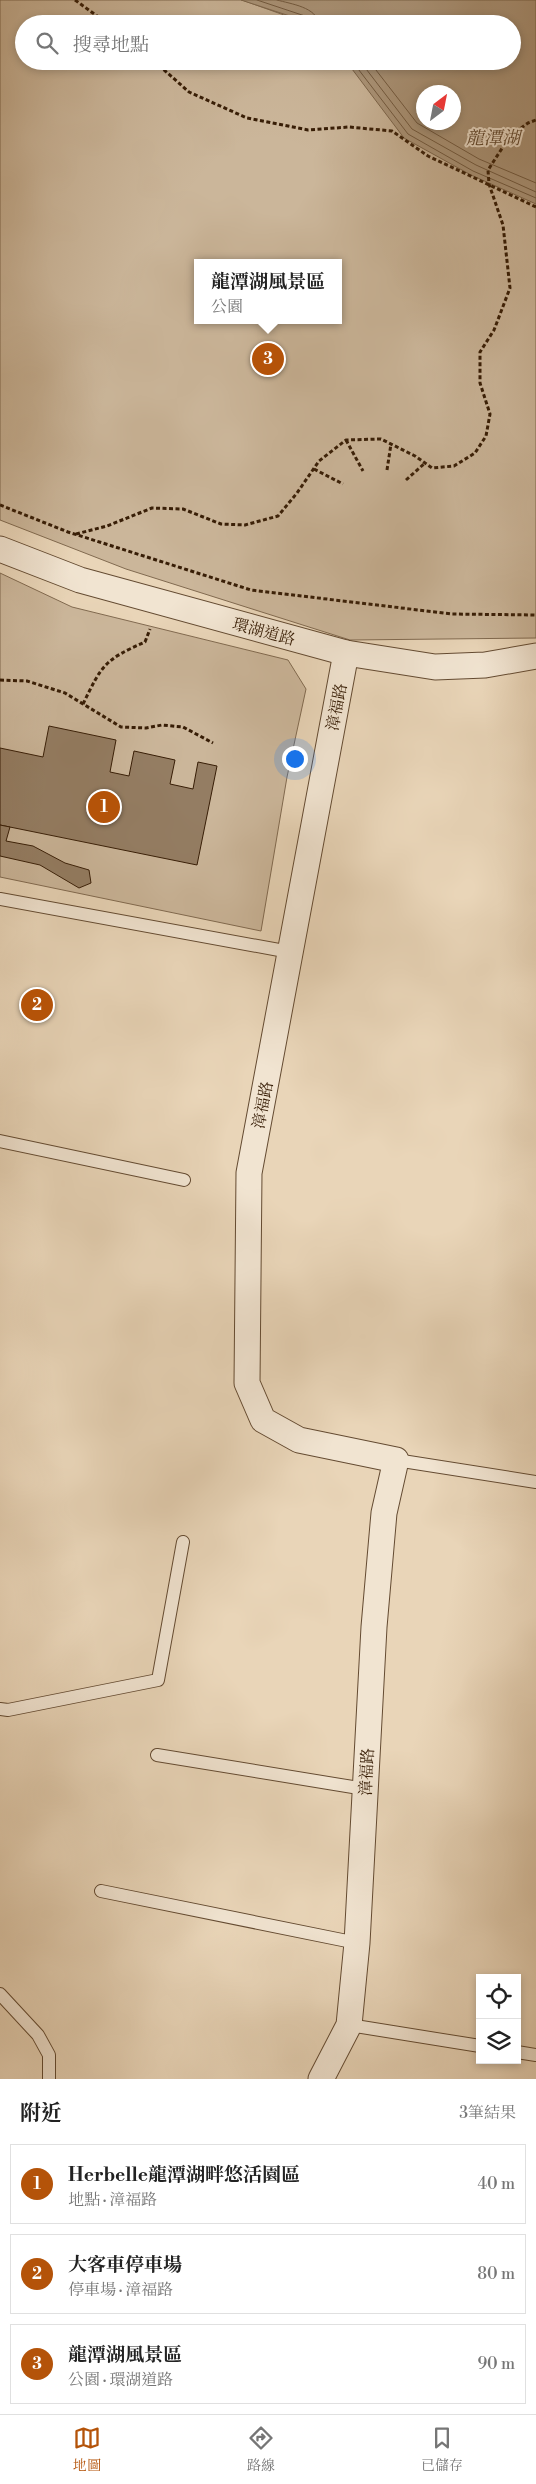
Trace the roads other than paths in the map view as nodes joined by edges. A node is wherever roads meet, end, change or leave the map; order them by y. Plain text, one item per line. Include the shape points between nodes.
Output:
1 (0, 549) edge
2 (346, 653) junction
3 (536, 656) edge
4 (0, 899) edge
5 (290, 952) junction
6 (0, 1141) edge
7 (184, 1180) dead end
8 (396, 1460) junction
9 (536, 1482) edge
10 (184, 1542) dead end
11 (0, 1709) edge
12 (157, 1755) dead end
13 (366, 1789) junction
14 (101, 1891) dead end
15 (357, 1943) junction
16 (0, 1994) edge
17 (349, 2025) junction
18 (476, 2045) edge
19 (521, 2053) edge
20 (536, 2055) edge
21 (49, 2079) edge
22 (321, 2079) edge

1 - 2 street, 環湖道路 via 80,580
2 - 3 street, 環湖道路 via 435,666 485,665
2 - 5 street, 漳福路
4 - 5 lane
5 - 8 street, 漳福路 via 249,1173 247,1383 263,1420 299,1440
6 - 7 lane
8 - 9 lane, 漳福路
8 - 13 street, 漳福路 via 384,1513 374,1627
10 - 11 lane via 158,1680
12 - 13 lane
13 - 15 street, 漳福路
14 - 15 lane
15 - 17 street, 漳福路
16 - 21 lane via 38,2035 49,2055
17 - 18 lane
17 - 22 street, 漳福路
19 - 20 lane

